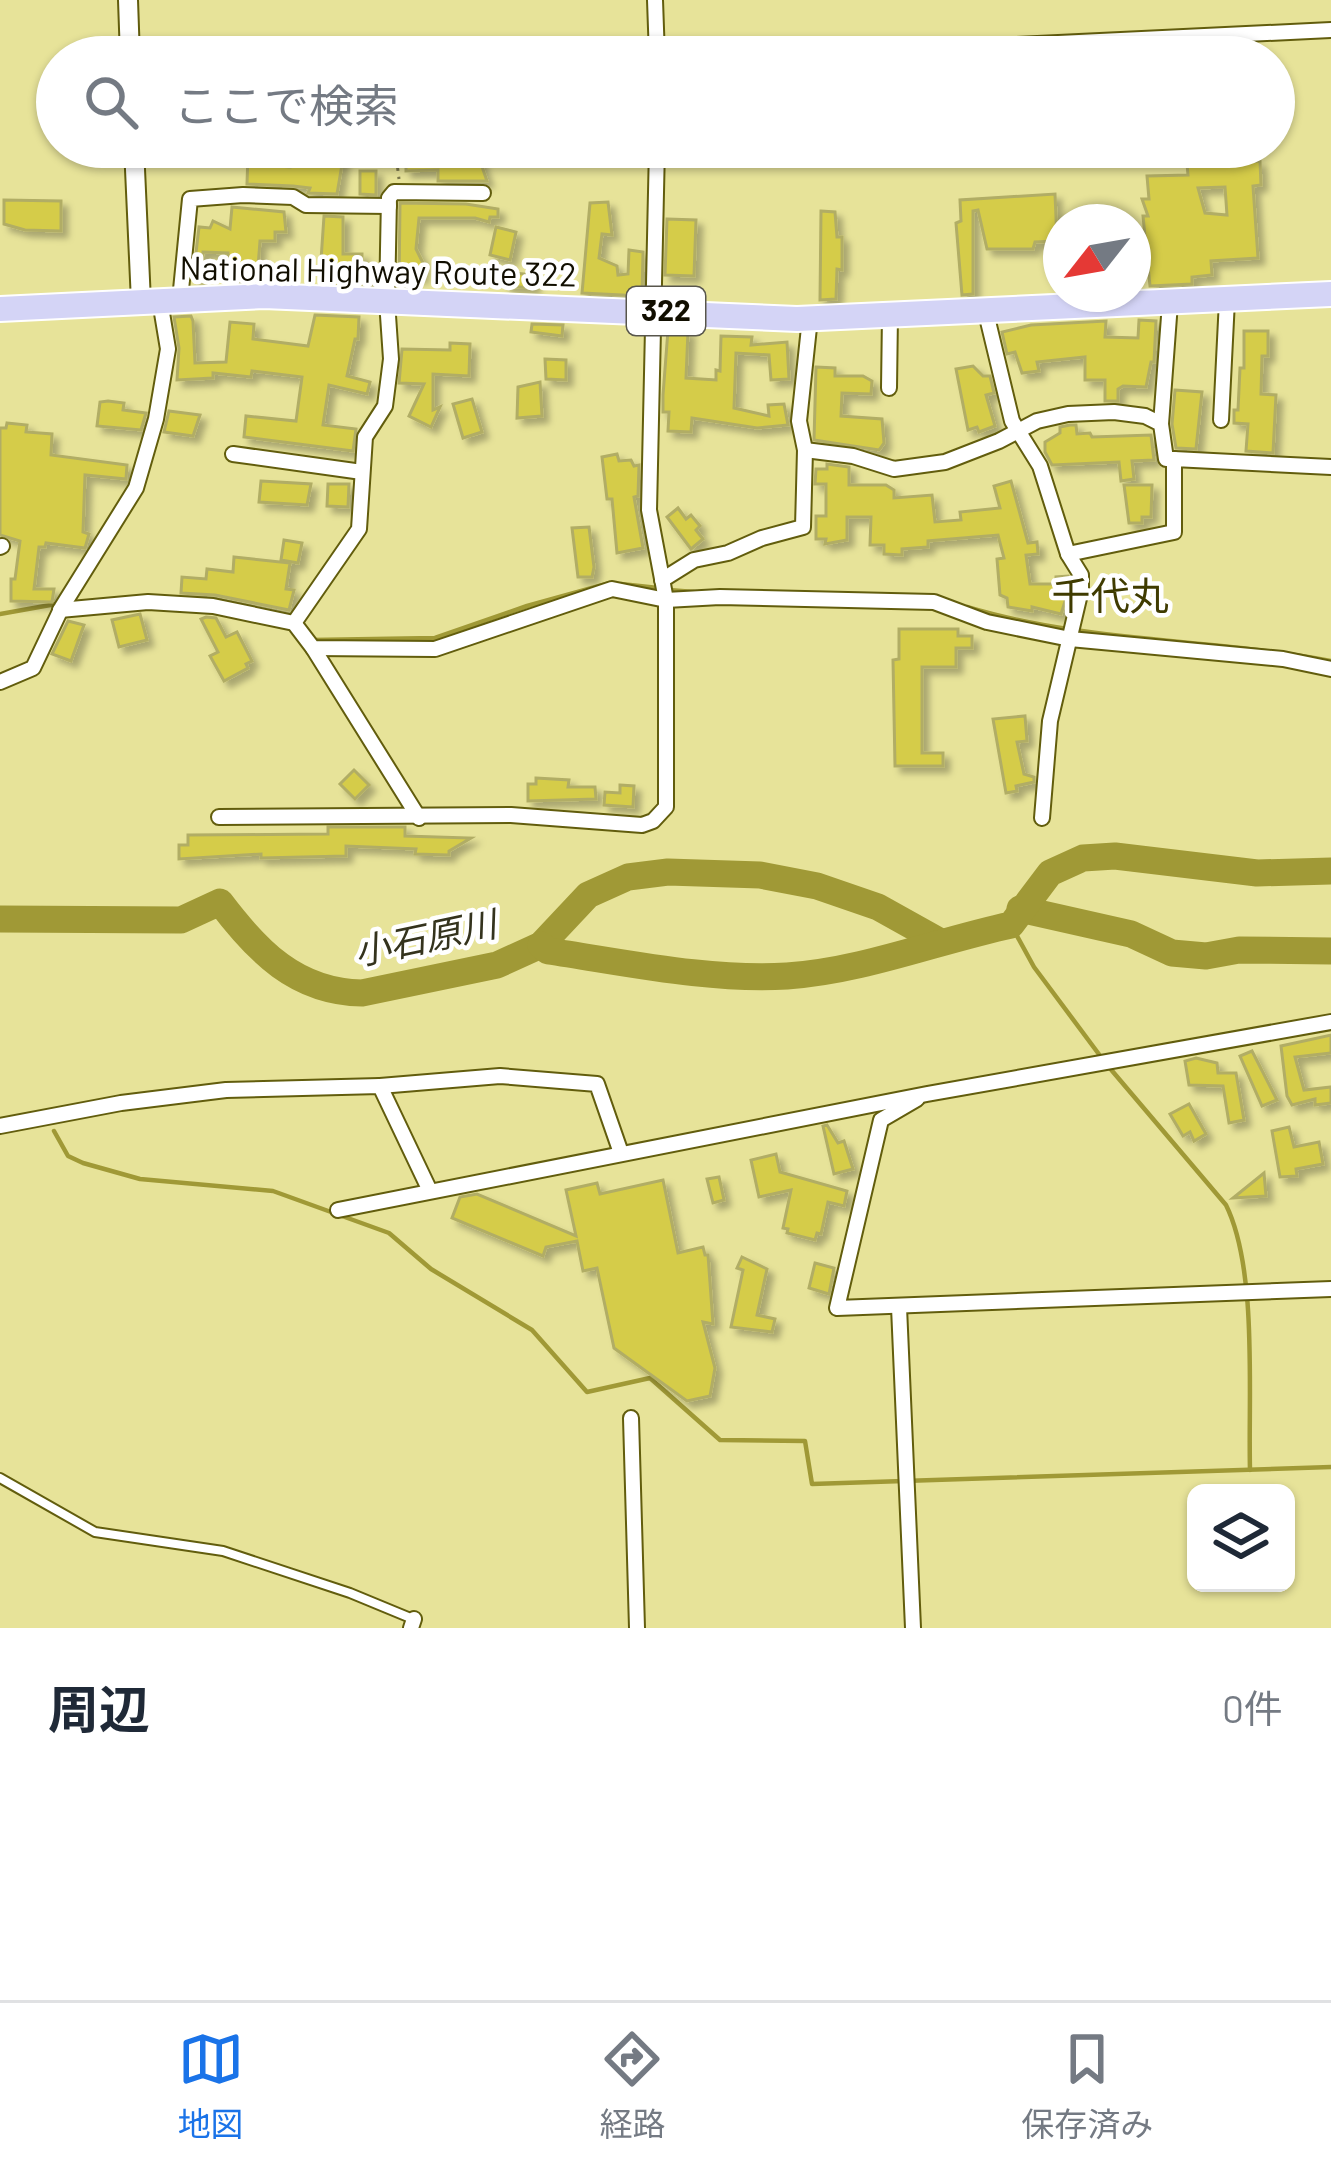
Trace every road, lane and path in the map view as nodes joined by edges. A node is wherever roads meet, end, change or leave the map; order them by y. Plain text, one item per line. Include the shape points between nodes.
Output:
1 (128, 0) edge
2 (655, 0) edge
3 (1331, 30) edge
4 (129, 36) edge
5 (656, 36) edge
6 (1205, 36) edge
7 (138, 168) edge
8 (398, 168) edge
9 (656, 168) edge
10 (401, 192) junction
11 (483, 193) dead end
12 (388, 206) junction
13 (1331, 294) edge
14 (1227, 300) junction
15 (160, 301) junction
16 (387, 301) junction
17 (1170, 303) junction
18 (0, 309) edge
19 (651, 310) junction
20 (986, 313) junction
21 (890, 315) junction
22 (810, 318) junction
23 (889, 388) dead end
24 (1221, 420) dead end
25 (1161, 424) junction
26 (1020, 431) junction
27 (805, 450) junction
28 (233, 454) dead end
29 (1174, 459) junction
30 (1331, 467) edge
31 (362, 472) junction
32 (1068, 554) junction
33 (664, 590) junction
34 (60, 610) junction
35 (296, 621) junction
36 (1072, 634) junction
37 (313, 648) junction
38 (1331, 669) edge
39 (0, 682) edge
40 (219, 817) dead end
41 (419, 818) junction
42 (1042, 818) dead end
43 (1331, 1022) edge
44 (380, 1086) junction
45 (927, 1094) junction
46 (0, 1126) edge
47 (621, 1153) junction
48 (430, 1192) junction
49 (338, 1210) dead end
50 (1331, 1289) edge
51 (899, 1307) junction
52 (632, 1418) dead end
53 (0, 1478) edge
54 (412, 1624) edge
55 (637, 1628) edge
56 (913, 1628) edge

1 - 4 street
2 - 5 street
3 - 6 street
7 - 15 street
8 - 10 path
9 - 19 street
10 - 11 street
10 - 12 street
12 - 15 street via 190,199
12 - 16 street
13 - 14 highway, National Highway Route 322 / 322
14 - 17 highway, National Highway Route 322 / 322
14 - 24 street
15 - 16 highway, National Highway Route 322 / 322
15 - 18 highway, National Highway Route 322 / 322
15 - 34 street via 168,350 136,488
16 - 19 highway, National Highway Route 322 / 322
16 - 31 street via 392,358 385,406 365,437
17 - 20 highway, National Highway Route 322 / 322
17 - 25 street
19 - 22 highway, National Highway Route 322 / 322
19 - 33 street via 649,510
20 - 21 highway, National Highway Route 322 / 322
20 - 26 street
21 - 22 highway, National Highway Route 322 / 322
21 - 23 street
22 - 27 street via 799,421
25 - 26 street via 1114,412 1068,414
25 - 29 street via 1166,459
26 - 27 street via 945,462 894,469
26 - 32 street
27 - 33 street via 803,527 694,560
28 - 31 street
29 - 30 street
29 - 32 street via 1174,532
31 - 35 street via 359,529
32 - 36 street via 1081,575
33 - 36 street via 934,602 987,622
33 - 37 street via 612,589 435,650
33 - 41 street via 665,807 653,821
34 - 35 street via 148,602
34 - 39 street via 33,668
35 - 37 street
36 - 38 street
36 - 42 street via 1050,721
37 - 41 street
40 - 41 street
43 - 45 street
44 - 46 street via 226,1090
44 - 47 street via 500,1076 597,1084
44 - 48 street
45 - 47 street
45 - 51 street via 881,1120 837,1308
47 - 48 street
48 - 49 street
50 - 51 street
51 - 56 street
52 - 55 street
53 - 54 lane via 94,1532 224,1551 350,1593

